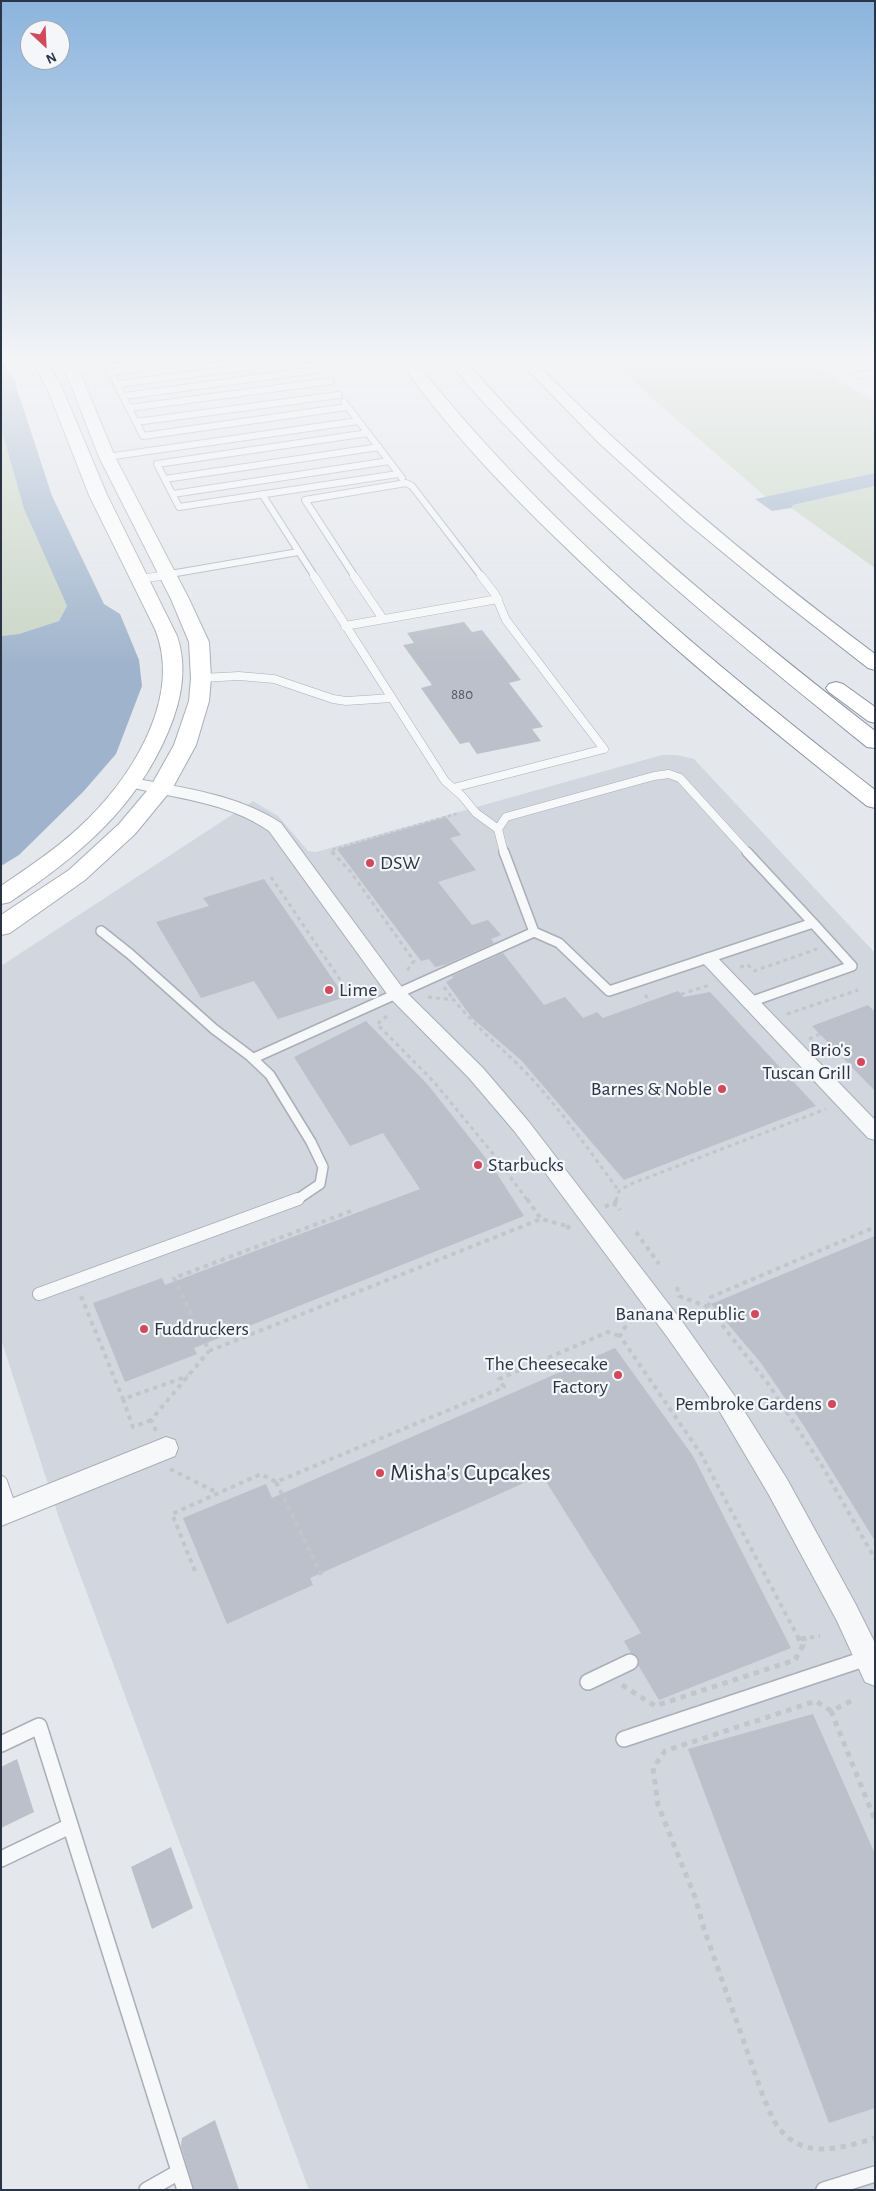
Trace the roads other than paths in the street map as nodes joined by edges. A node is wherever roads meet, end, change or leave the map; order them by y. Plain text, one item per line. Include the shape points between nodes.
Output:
1 (88, 459) edge
2 (108, 459) edge
3 (190, 459) edge
4 (297, 459) edge
5 (489, 459) edge
6 (547, 459) edge
7 (571, 459) edge
8 (625, 459) edge
9 (82, 460) joint
10 (389, 461) joint
11 (398, 474) junction
12 (165, 479) junction
13 (406, 483) junction
14 (173, 494) junction
15 (262, 494) junction
16 (659, 542) dead end
17 (298, 552) junction
18 (168, 574) junction
19 (140, 579) junction
20 (498, 600) junction
21 (383, 619) junction
22 (345, 626) junction
23 (875, 664) edge
24 (823, 677) dead end
25 (201, 678) junction
26 (392, 698) junction
27 (875, 717) edge
28 (875, 742) edge
29 (132, 783) junction
30 (453, 788) junction
31 (161, 789) junction
32 (875, 801) edge
33 (498, 829) junction
34 (1, 898) edge
35 (814, 923) junction
36 (1, 927) edge
37 (102, 931) dead end
38 (534, 932) junction
39 (708, 959) junction
40 (398, 994) junction
41 (750, 1002) junction
42 (254, 1058) junction
43 (873, 1129) edge
44 (38, 1294) dead end
45 (163, 1448) road end
46 (1, 1482) edge
47 (6, 1513) edge
48 (630, 1662) dead end
49 (872, 1662) edge
50 (588, 1682) dead end
51 (624, 1739) dead end
52 (1, 1744) edge
53 (70, 1826) junction
54 (1, 1859) edge
55 (179, 2172) junction
56 (875, 2174) edge
57 (147, 2190) edge
58 (185, 2190) edge
59 (824, 2190) edge

1 - 9 main road
2 - 18 main road
3 - 12 lane via 157,464
4 - 12 lane
5 - 32 main road via 521,495 615,585 768,716
6 - 28 main road via 634,542 746,640
7 - 16 main road
8 - 23 main road via 740,560
9 - 19 main road
10 - 11 lane
10 - 14 lane
11 - 13 lane
11 - 15 lane
12 - 14 lane
13 - 20 lane via 412,486
13 - 21 lane via 305,500
14 - 15 lane via 179,507
15 - 17 lane
17 - 18 lane
17 - 22 lane
18 - 19 lane
18 - 25 main road via 199,642
19 - 29 main road via 171,648 172,677 167,709 156,740
20 - 21 lane
20 - 30 lane via 506,620 604,749
21 - 22 lane
22 - 26 lane
24 - 27 main road
25 - 26 lane via 240,676 274,679 346,701
25 - 31 main road via 199,702 186,745
26 - 30 lane via 445,781
29 - 31 street
29 - 34 main road via 100,821 53,863
30 - 33 lane via 476,813
31 - 36 main road via 127,830 77,875
31 - 40 street via 246,810 275,827
33 - 35 lane via 506,817 669,774 685,783
33 - 38 lane
35 - 39 lane
35 - 41 lane via 852,966
37 - 42 lane via 223,1036
38 - 39 lane via 559,943 609,991
38 - 40 lane
39 - 41 street
40 - 42 lane
40 - 49 street via 522,1127 676,1330 728,1405 778,1487
41 - 43 street
42 - 44 lane via 270,1075 311,1142 323,1167 320,1184 297,1200
45 - 47 street
46 - 47 lane
48 - 50 lane
49 - 51 lane
52 - 53 lane via 39,1726
53 - 54 lane
53 - 55 lane
55 - 57 lane
55 - 58 lane
56 - 59 lane

